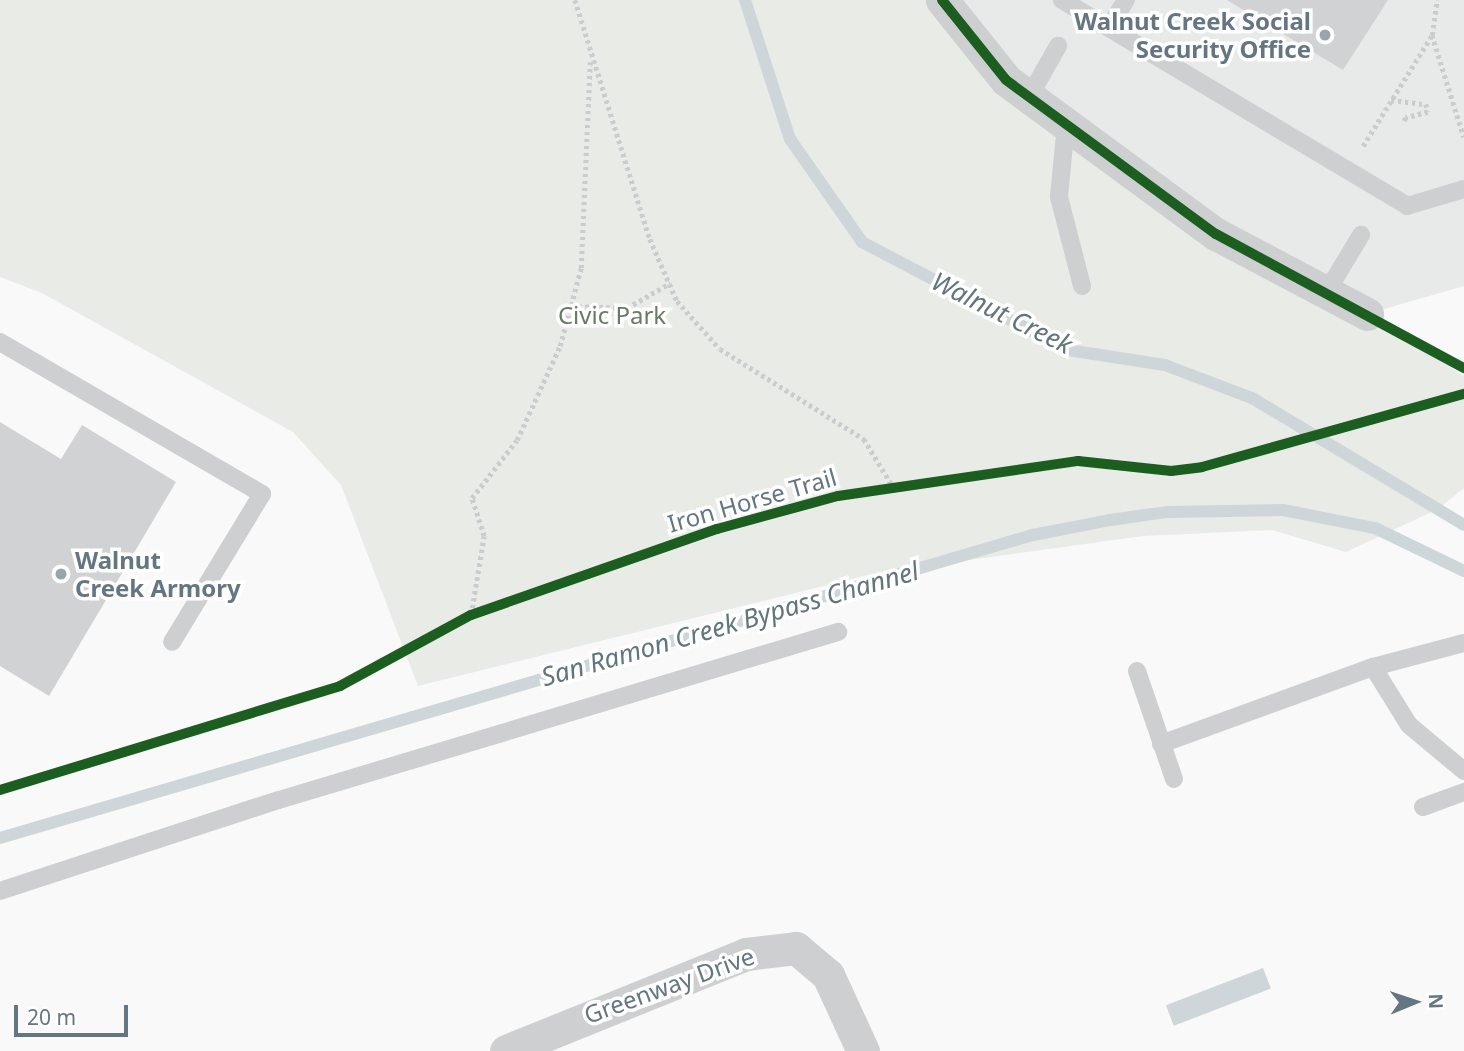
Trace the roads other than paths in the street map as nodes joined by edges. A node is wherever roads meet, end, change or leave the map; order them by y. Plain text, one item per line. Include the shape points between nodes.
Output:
1 (942, 0) edge
2 (1062, 0) edge
3 (1126, 0) edge
4 (1109, 28) junction
5 (1058, 46) dead end
6 (1028, 97) junction
7 (1066, 124) junction
8 (1464, 189) edge
9 (1361, 235) dead end
10 (1082, 286) dead end
11 (1326, 293) junction
12 (1367, 314) dead end
13 (0, 342) edge
14 (838, 632) dead end
15 (172, 642) dead end
16 (1464, 643) edge
17 (1373, 667) junction
18 (1137, 671) dead end
19 (1161, 744) junction
20 (1464, 771) edge
21 (1174, 779) dead end
22 (1464, 792) edge
23 (1423, 807) dead end
24 (0, 891) edge
25 (506, 1051) edge
26 (863, 1051) edge

1 - 6 street via 1006,80
2 - 4 lane
3 - 4 lane
4 - 8 lane via 1407,206
5 - 6 lane
6 - 7 street
7 - 10 lane via 1059,197
7 - 11 street via 1216,234
9 - 11 lane
11 - 12 street
13 - 15 lane via 262,494
14 - 24 lane via 279,800
16 - 17 lane
17 - 19 lane
17 - 20 lane via 1409,724
18 - 19 lane
19 - 21 lane
22 - 23 lane
25 - 26 street, Greenway Drive via 746,954 796,948 828,975

